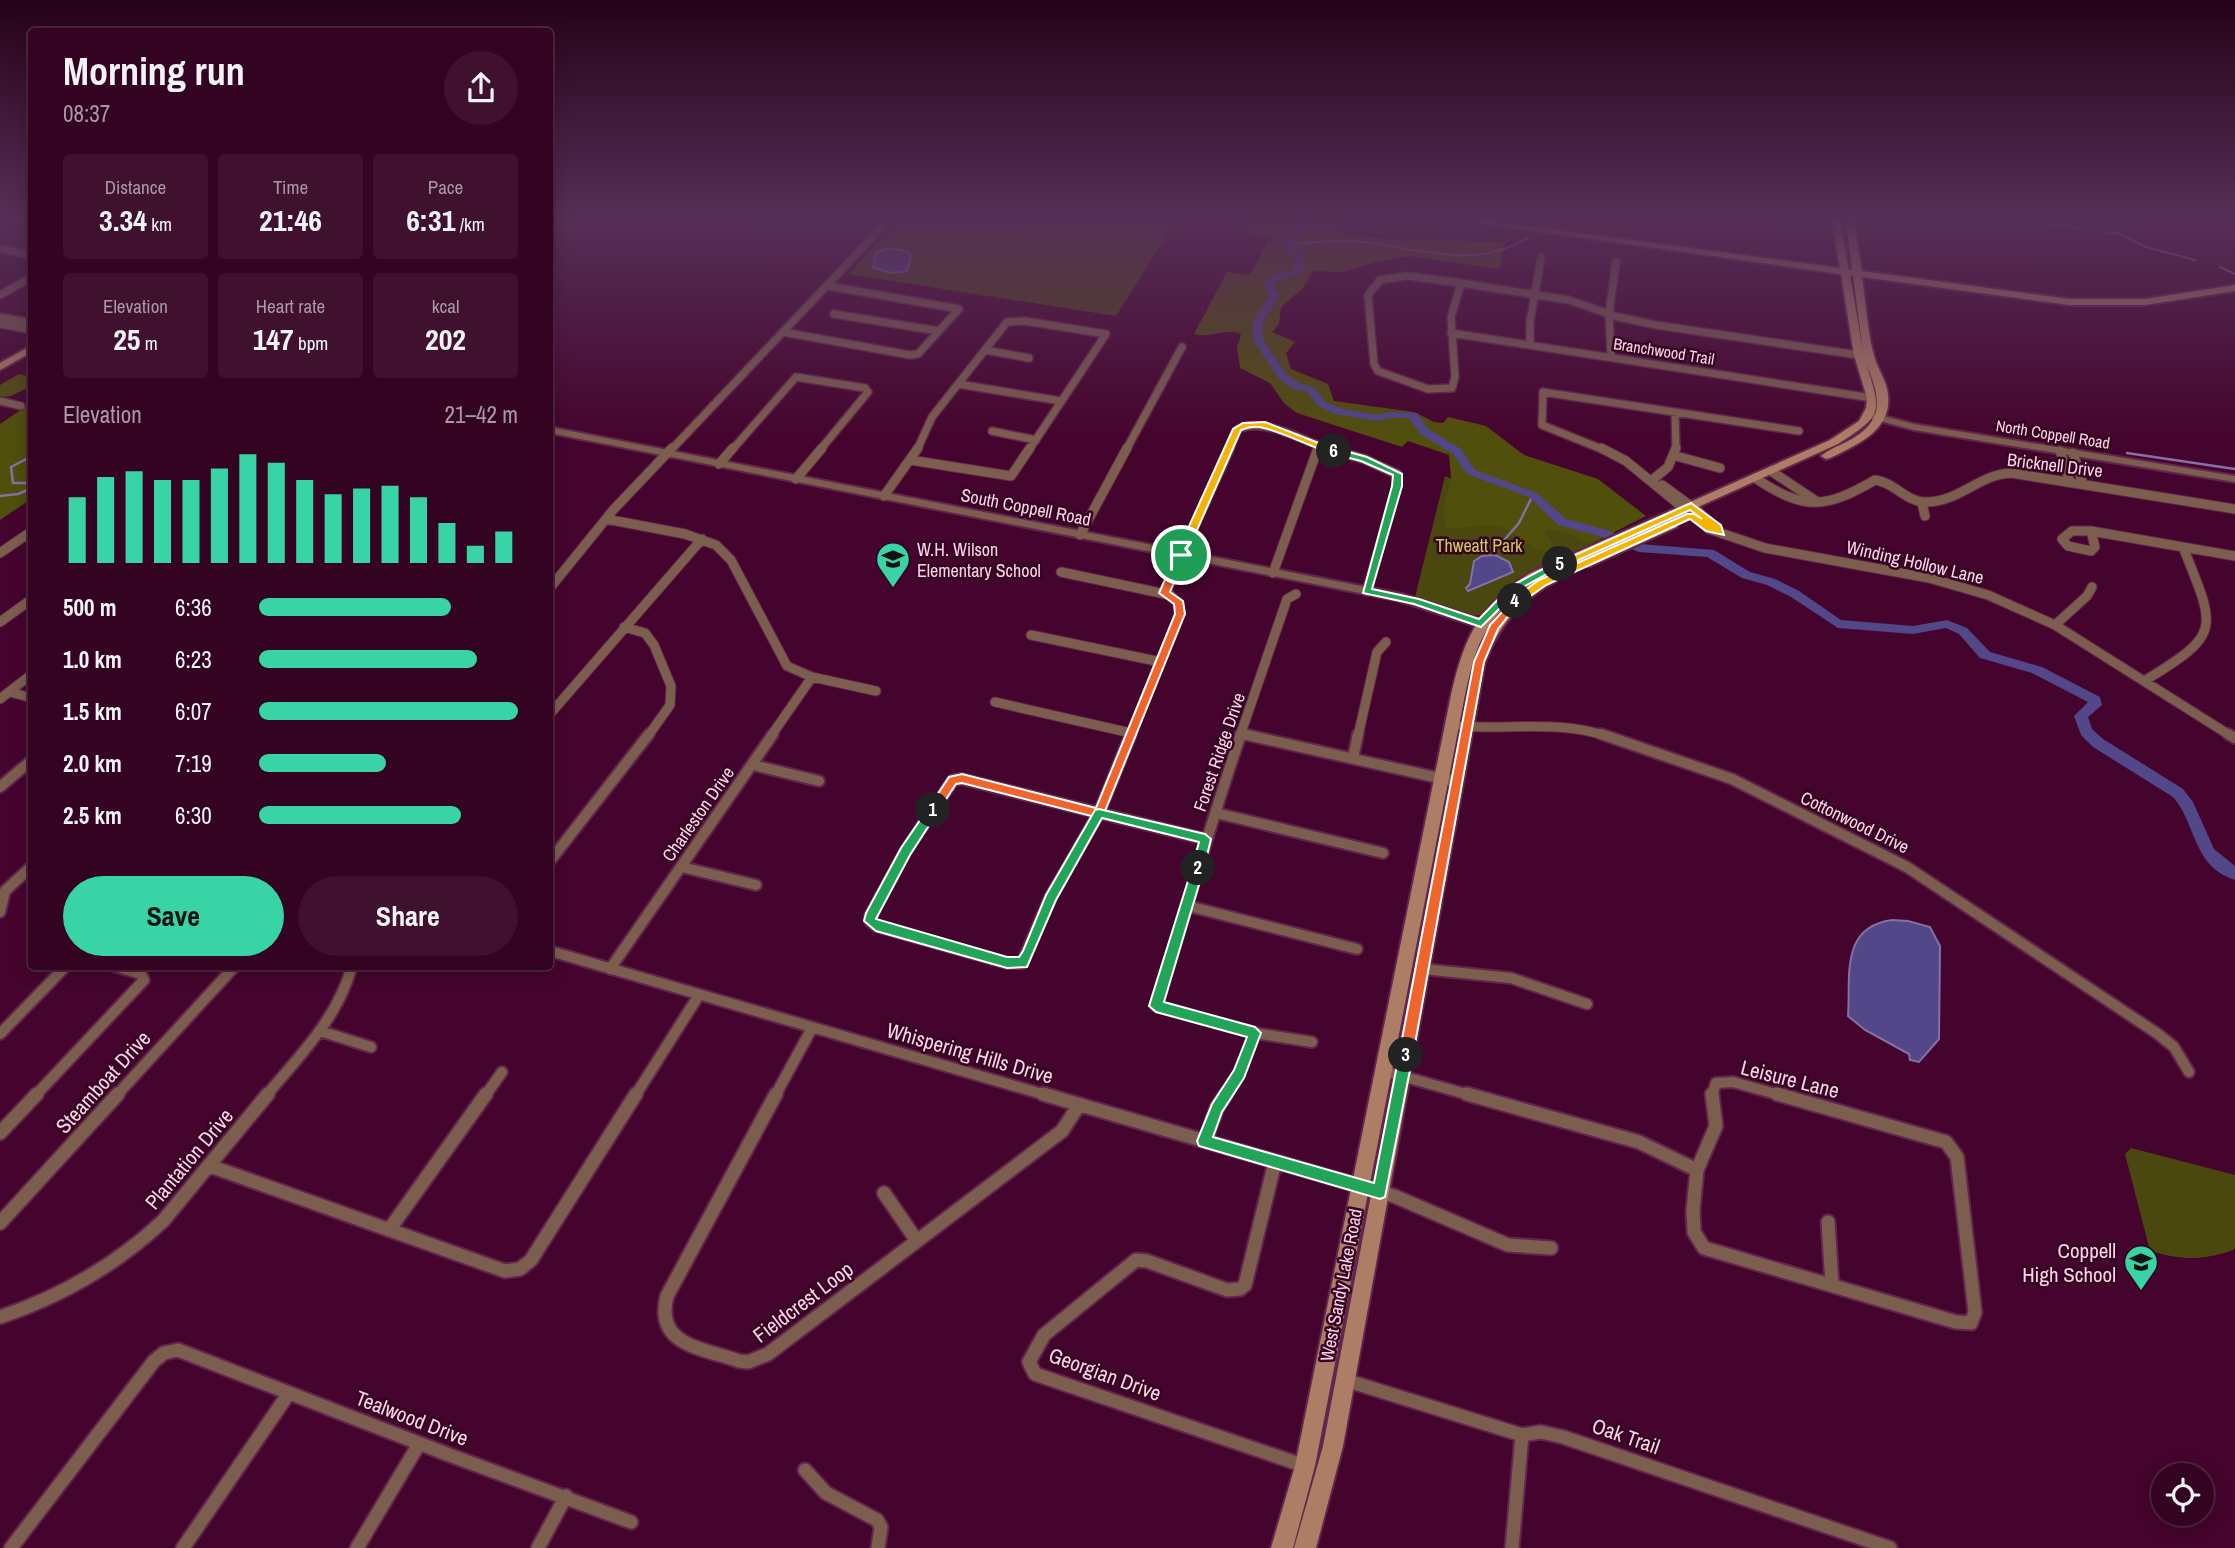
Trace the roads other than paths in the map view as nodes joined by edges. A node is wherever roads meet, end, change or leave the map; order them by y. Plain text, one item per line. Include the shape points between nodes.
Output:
1 (821, 293) edge
2 (869, 293) edge
3 (1369, 293) edge
4 (1458, 293) edge
5 (1529, 293) edge
6 (1612, 293) edge
7 (1850, 293) edge
8 (1858, 293) edge
9 (2009, 293) edge
10 (2197, 293) edge
11 (1534, 294) junction
12 (834, 314) dead end
13 (1609, 314) junction
14 (0, 317) edge
15 (17, 320) junction
16 (28, 322) edge
17 (4, 325) edge
18 (28, 329) edge
19 (0, 330) edge
20 (939, 331) junction
21 (783, 332) junction
22 (1451, 332) junction
23 (1530, 344) junction
24 (1182, 346) dead end
25 (28, 350) edge
26 (985, 350) junction
27 (1864, 356) junction
28 (1611, 357) junction
29 (1029, 358) dead end
30 (2, 364) edge
31 (958, 384) junction
32 (1872, 398) junction
33 (0, 401) edge
34 (1062, 401) junction
35 (21, 406) dead end
36 (1675, 412) junction
37 (1867, 415) junction
38 (1880, 418) junction
39 (553, 431) edge
40 (992, 431) dead end
41 (1799, 431) dead end
42 (1036, 440) junction
43 (1318, 447) junction
44 (2060, 451) junction
45 (2073, 453) junction
46 (668, 454) junction
47 (1676, 456) junction
48 (910, 460) junction
49 (719, 464) junction
50 (1720, 468) dead end
51 (1775, 473) junction
52 (796, 479) junction
53 (2235, 479) edge
54 (1651, 481) junction
55 (1759, 481) junction
56 (2070, 482) junction
57 (2083, 484) junction
58 (884, 496) junction
59 (1922, 503) junction
60 (1820, 504) junction
61 (2235, 509) edge
62 (1691, 511) junction
63 (1925, 516) dead end
64 (606, 519) junction
65 (2091, 531) dead end
66 (28, 534) edge
67 (1080, 535) junction
68 (702, 539) junction
69 (2183, 547) junction
70 (0, 553) edge
71 (1594, 554) junction
72 (1181, 555) junction
73 (2235, 556) edge
74 (1061, 572) dead end
75 (1273, 573) junction
76 (553, 584) edge
77 (2092, 587) dead end
78 (1367, 591) junction
79 (1164, 593) junction
80 (1296, 594) dead end
81 (28, 602) edge
82 (0, 622) edge
83 (2055, 625) junction
84 (1487, 626) junction
85 (624, 627) junction
86 (1031, 635) dead end
87 (1386, 642) dead end
88 (1161, 662) junction
89 (28, 677) edge
90 (812, 677) junction
91 (2144, 681) junction
92 (876, 691) dead end
93 (9, 692) junction
94 (28, 697) edge
95 (0, 699) edge
96 (995, 702) dead end
97 (554, 703) edge
98 (1459, 726) junction
99 (1131, 733) junction
100 (1243, 734) junction
101 (2235, 738) edge
102 (1353, 758) junction
103 (28, 763) edge
104 (753, 765) junction
105 (1441, 778) junction
106 (820, 781) dead end
107 (1457, 782) junction
108 (0, 787) edge
109 (1099, 813) junction
110 (1216, 813) junction
111 (1205, 839) junction
112 (1383, 853) dead end
113 (553, 857) edge
114 (682, 867) junction
115 (28, 870) edge
116 (756, 885) dead end
117 (1188, 906) junction
118 (0, 912) edge
119 (1357, 949) dead end
120 (553, 952) edge
121 (610, 969) junction
122 (1423, 969) junction
123 (62, 970) edge
124 (128, 970) edge
125 (226, 970) edge
126 (351, 970) edge
127 (699, 995) junction
128 (1587, 1004) dead end
129 (812, 1028) junction
130 (320, 1031) junction
131 (1255, 1033) junction
132 (0, 1034) edge
133 (1312, 1042) dead end
134 (371, 1047) dead end
135 (1384, 1071) junction
136 (502, 1072) dead end
137 (2189, 1072) dead end
138 (1402, 1076) junction
139 (1079, 1105) junction
140 (0, 1133) edge
141 (1205, 1141) junction
142 (1275, 1162) junction
143 (210, 1166) junction
144 (1697, 1170) junction
145 (1370, 1189) junction
146 (884, 1193) dead end
147 (1828, 1222) dead end
148 (0, 1223) edge
149 (390, 1230) junction
150 (917, 1241) junction
151 (1551, 1248) dead end
152 (1832, 1284) junction
153 (0, 1317) edge
154 (1345, 1380) junction
155 (289, 1393) junction
156 (1522, 1435) junction
157 (419, 1444) junction
158 (1305, 1466) junction
159 (805, 1469) dead end
160 (566, 1496) junction
161 (631, 1522) dead end
162 (11, 1548) edge
163 (183, 1548) edge
164 (357, 1548) edge
165 (538, 1548) edge
166 (878, 1548) edge
167 (1282, 1548) edge
168 (1305, 1548) edge
169 (1512, 1548) edge
170 (1889, 1548) edge

1 - 21 street
2 - 20 street via 959,309
3 - 22 street via 1378,371 1418,386 1452,388
4 - 22 street
5 - 11 street
6 - 13 street
7 - 27 main road
8 - 27 main road
9 - 10 main road via 2108,303
11 - 13 street
11 - 23 street
12 - 20 street
13 - 27 street
13 - 28 street
14 - 15 street
15 - 16 street
15 - 17 street
17 - 18 street
17 - 19 street
20 - 21 street via 918,354 910,355
21 - 46 street
22 - 23 street, Branchwood Trail
23 - 28 street, Branchwood Trail
24 - 67 street
25 - 30 main road
26 - 29 street
26 - 31 street
26 - 34 street via 1007,322 1017,320 1106,334
27 - 32 main road
27 - 38 main road via 1882,389
28 - 32 street, Branchwood Trail
31 - 34 street
31 - 48 street via 932,417
32 - 37 main road
33 - 35 street
34 - 42 street
36 - 41 street
36 - 47 street
36 - 54 street, Winding Hollow Lane via 1543,393 1542,425 1605,449
37 - 38 street, North Coppell Road
37 - 51 main road, West Sandy Lake Road via 1857,429
38 - 44 street, North Coppell Road
38 - 51 main road, West Sandy Lake Road via 1857,441
39 - 46 street, South Coppell Road
40 - 42 street
42 - 48 street via 1012,476
43 - 72 street via 1269,426 1249,424 1238,429
43 - 75 street
43 - 78 street via 1364,459 1397,474
44 - 45 street, North Coppell Road
44 - 56 street
45 - 53 street, North Coppell Road
45 - 57 street
46 - 49 street, South Coppell Road
46 - 64 street
47 - 50 street
47 - 54 street via 1667,471
48 - 58 street
49 - 52 street, South Coppell Road
49 - 52 street via 796,377 868,392
51 - 55 main road, West Sandy Lake Road
51 - 60 street
52 - 58 street, South Coppell Road
54 - 62 street, Winding Hollow Lane
55 - 60 street via 1802,501
55 - 62 main road, West Sandy Lake Road
56 - 57 street, Bricknell Drive
56 - 59 street, Bricknell Drive via 2002,472 1962,494
57 - 61 street, Bricknell Drive
58 - 67 street, South Coppell Road
59 - 60 street via 1882,480
59 - 63 street
62 - 71 main road, West Sandy Lake Road via 1647,536
62 - 71 main road, West Sandy Lake Road via 1634,530
62 - 83 street, Winding Hollow Lane via 1709,529 1765,548 1950,583
64 - 68 street
64 - 76 street
65 - 69 street
66 - 70 street
67 - 72 street, South Coppell Road
68 - 85 street
68 - 90 street via 731,560 781,659
69 - 73 street
69 - 91 street via 2205,606 2206,632 2186,654
71 - 84 main road, West Sandy Lake Road via 1514,588
72 - 75 street, South Coppell Road
72 - 79 street
74 - 79 street
75 - 78 street, South Coppell Road
77 - 83 street
78 - 84 street, South Coppell Road via 1416,601
79 - 88 street via 1179,603 1180,614
80 - 100 street, Forest Ridge Drive via 1287,599
81 - 82 street
83 - 91 street, Winding Hollow Lane
84 - 98 main road, West Sandy Lake Road
85 - 97 street
85 - 113 street via 645,633 654,645 671,686 670,705
86 - 88 street
87 - 102 street via 1377,652
88 - 99 street
89 - 93 street
90 - 92 street
90 - 104 street, Charleston Drive
91 - 101 street, Winding Hollow Lane
93 - 94 street
93 - 95 street
96 - 99 street
98 - 105 main road, West Sandy Lake Road
98 - 107 main road, West Sandy Lake Road
98 - 137 street, Cottonwood Drive via 1569,727 1595,732 1732,779 1907,867 2158,1034 2174,1047
99 - 109 street
100 - 102 street
100 - 110 street, Forest Ridge Drive
102 - 105 street
103 - 108 street
104 - 106 street
104 - 114 street, Charleston Drive
105 - 107 street
105 - 135 main road, West Sandy Lake Road
107 - 122 main road, West Sandy Lake Road
109 - 109 street via 1050,898 1022,963 1007,963 870,921 905,852 953,780
109 - 111 street
110 - 111 street, Forest Ridge Drive
110 - 112 street
111 - 117 street, Forest Ridge Drive
114 - 116 street
114 - 121 street, Charleston Drive
115 - 118 street via 5,891
117 - 119 street
117 - 131 street, Forest Ridge Drive via 1156,1006
120 - 121 street, Whispering Hills Drive
121 - 127 street, Whispering Hills Drive
122 - 128 street via 1511,978
122 - 138 main road, West Sandy Lake Road
123 - 132 street
124 - 140 street via 141,974 144,980
125 - 148 street, Steamboat Drive
126 - 130 street, Plantation Drive via 346,988
127 - 129 street, Whispering Hills Drive
127 - 149 street via 531,1260 520,1269 505,1271
129 - 139 street, Whispering Hills Drive
129 - 150 street, Fieldcrest Loop via 667,1296 662,1311 668,1330 675,1338 739,1361 759,1359
130 - 134 street
130 - 143 street, Plantation Drive
131 - 133 street
131 - 141 street
135 - 138 street
135 - 145 main road, West Sandy Lake Road
136 - 149 street
138 - 144 street via 1639,1142
138 - 145 main road, West Sandy Lake Road
139 - 141 street, Whispering Hills Drive
139 - 150 street, Fieldcrest Loop via 1062,1131
141 - 142 street, Whispering Hills Drive
142 - 145 street, Whispering Hills Drive
142 - 158 street, Georgian Drive via 1250,1271 1240,1289 1227,1290 1136,1260 1044,1335 1030,1362 1035,1374
143 - 149 street
143 - 153 street, Plantation Drive via 163,1221 112,1265 61,1295
144 - 152 street, Leisure Lane via 1694,1232 1704,1248
144 - 152 street, Leisure Lane via 1716,1126 1712,1094 1716,1083 1733,1082 1946,1142 1957,1157 1975,1312 1972,1323
145 - 151 street, Whispering Hills Drive via 1414,1202 1481,1236 1529,1250
145 - 154 main road, West Sandy Lake Road
145 - 158 main road, West Sandy Lake Road
146 - 150 street
147 - 152 street
154 - 156 street, Oak Trail
154 - 168 main road, West Sandy Lake Road via 1326,1477
155 - 157 street, Tealwood Drive
155 - 162 street, Tealwood Drive via 178,1350 164,1353
155 - 163 street
156 - 169 street
156 - 170 street, Oak Trail via 1541,1432 1563,1437
157 - 160 street, Tealwood Drive
157 - 164 street
158 - 167 main road, West Sandy Lake Road
159 - 166 street via 826,1493 877,1520 881,1527
160 - 161 street, Tealwood Drive
160 - 165 street

